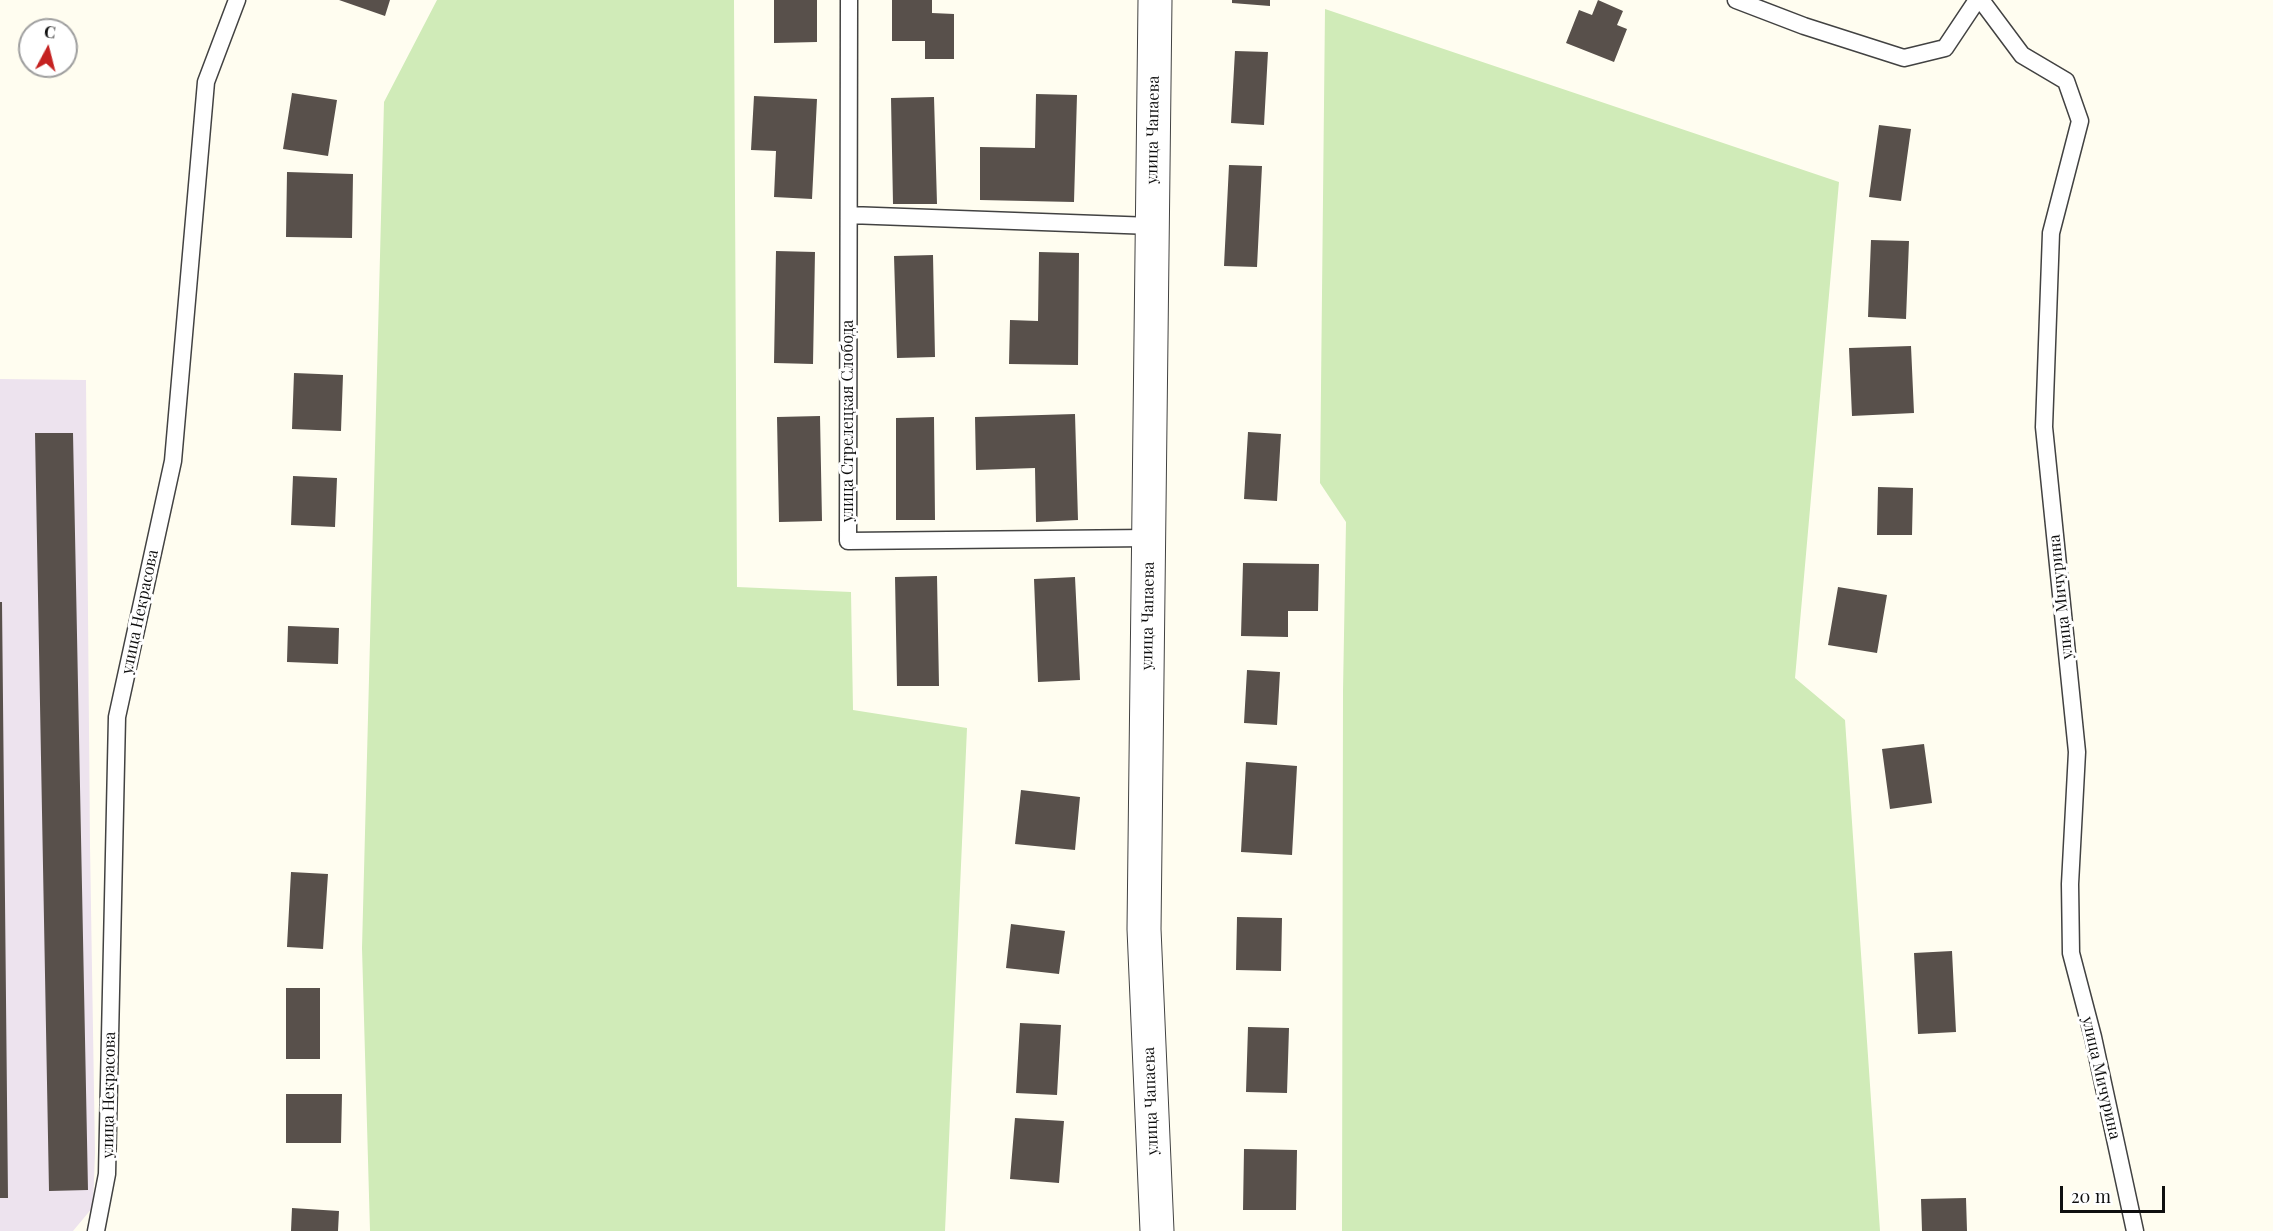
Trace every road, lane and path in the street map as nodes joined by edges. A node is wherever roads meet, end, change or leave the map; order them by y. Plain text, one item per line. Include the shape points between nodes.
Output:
1 (237, 0) edge
2 (849, 0) edge
3 (1155, 0) edge
4 (1736, 0) edge
5 (1979, 0) edge
6 (849, 215) junction
7 (1152, 226) junction
8 (1149, 538) junction
9 (96, 1231) edge
10 (1157, 1231) edge
11 (2134, 1231) edge

1 - 9 lane, улица Некрасова via 207,82 173,461 117,717 107,1174
2 - 6 lane, улица Стрелецкая Слобода
3 - 7 street, улица Чапаева
4 - 5 lane via 1904,58 1945,48
5 - 11 lane, улица Мичурина via 2022,55 2066,81 2080,121 2051,233 2044,427 2077,752 2070,884 2071,953
6 - 7 lane
6 - 8 lane, улица Стрелецкая Слобода via 848,541
7 - 8 street, улица Чапаева
8 - 10 street, улица Чапаева via 1144,929

